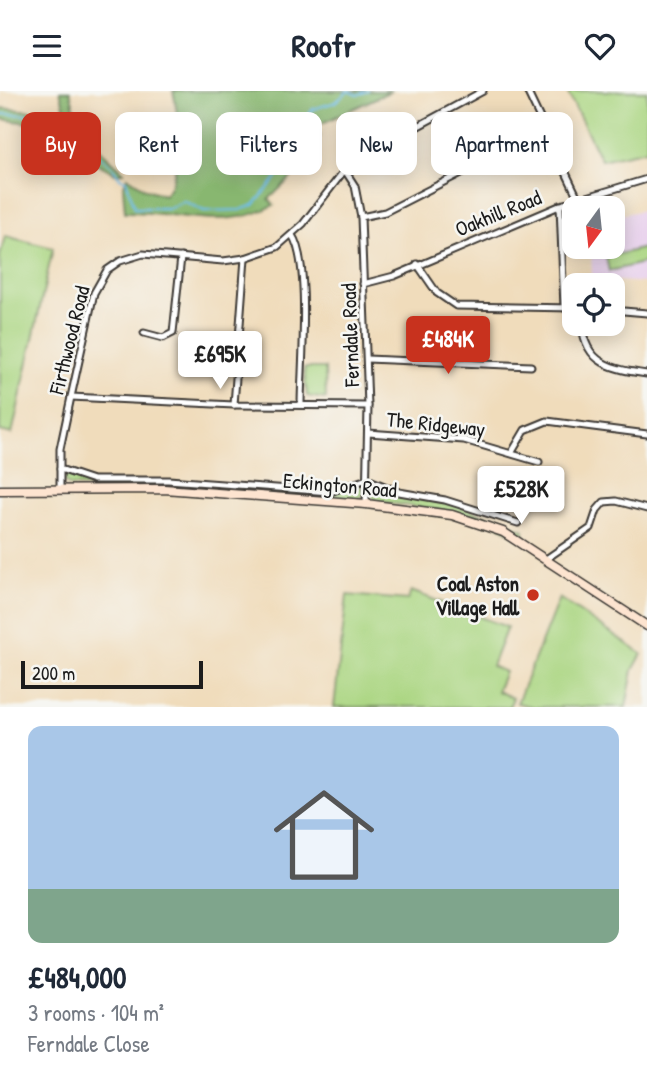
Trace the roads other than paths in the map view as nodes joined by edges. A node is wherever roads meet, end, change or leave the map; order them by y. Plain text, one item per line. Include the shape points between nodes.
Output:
1 (483, 91) edge
2 (527, 91) edge
3 (537, 112) edge
4 (417, 128) edge
5 (339, 175) edge
6 (348, 175) edge
7 (459, 175) edge
8 (567, 175) edge
9 (647, 179) edge
10 (577, 196) edge
11 (585, 196) edge
12 (562, 204) edge
13 (559, 205) junction
14 (361, 217) junction
15 (292, 235) junction
16 (181, 257) junction
17 (245, 258) junction
18 (417, 264) junction
19 (562, 273) edge
20 (363, 284) junction
21 (562, 307) edge
22 (625, 311) edge
23 (647, 313) edge
24 (144, 333) dead end
25 (585, 336) edge
26 (366, 359) junction
27 (531, 366) dead end
28 (647, 375) edge
29 (71, 397) junction
30 (234, 405) junction
31 (301, 405) junction
32 (368, 406) junction
33 (368, 433) junction
34 (647, 434) edge
35 (512, 452) junction
36 (539, 462) dead end
37 (60, 469) junction
38 (367, 479) junction
39 (60, 489) junction
40 (0, 490) edge
41 (366, 504) junction
42 (647, 509) edge
43 (518, 523) dead end
44 (546, 559) junction
45 (647, 626) edge

1 - 4 street
2 - 3 street
5 - 15 street, Firthwood Road
6 - 14 street, Ferndale Road via 355,186
7 - 14 street via 385,212
8 - 10 street
9 - 11 street, Oakhill Road
12 - 13 street, Oakhill Road
13 - 18 street, Oakhill Road
13 - 19 street
14 - 20 street, Ferndale Road
15 - 17 street, Firthwood Road via 277,247
15 - 31 street via 299,247 302,272
16 - 17 street, Firthwood Road
16 - 24 street via 173,333 163,338
16 - 29 street, Firthwood Road via 135,255 102,276 94,293
17 - 30 street
18 - 20 street, Oakhill Road
18 - 21 street via 437,293 456,306
20 - 26 street, Ferndale Road
22 - 23 street
25 - 28 street via 589,349 612,369
26 - 27 street
26 - 32 street, Ferndale Road
29 - 30 street
29 - 37 street, Firthwood Road
30 - 31 street
31 - 32 street
32 - 33 street, Ferndale Road
33 - 35 street, The Ridgeway via 452,438
33 - 38 street, Ferndale Road
34 - 35 street via 547,421 525,430
35 - 36 street, The Ridgeway
37 - 38 street, Eckington Road via 93,480 167,480 330,492
37 - 39 street, Firthwood Road
38 - 41 street, Ferndale Road
38 - 43 street, Eckington Road via 394,491 445,500
39 - 40 main road, Eckington Road
39 - 41 main road, Eckington Road via 164,489
41 - 44 main road, Eckington Road via 472,520 503,532
42 - 44 street via 604,502 588,531
44 - 45 main road, Eckington Road

